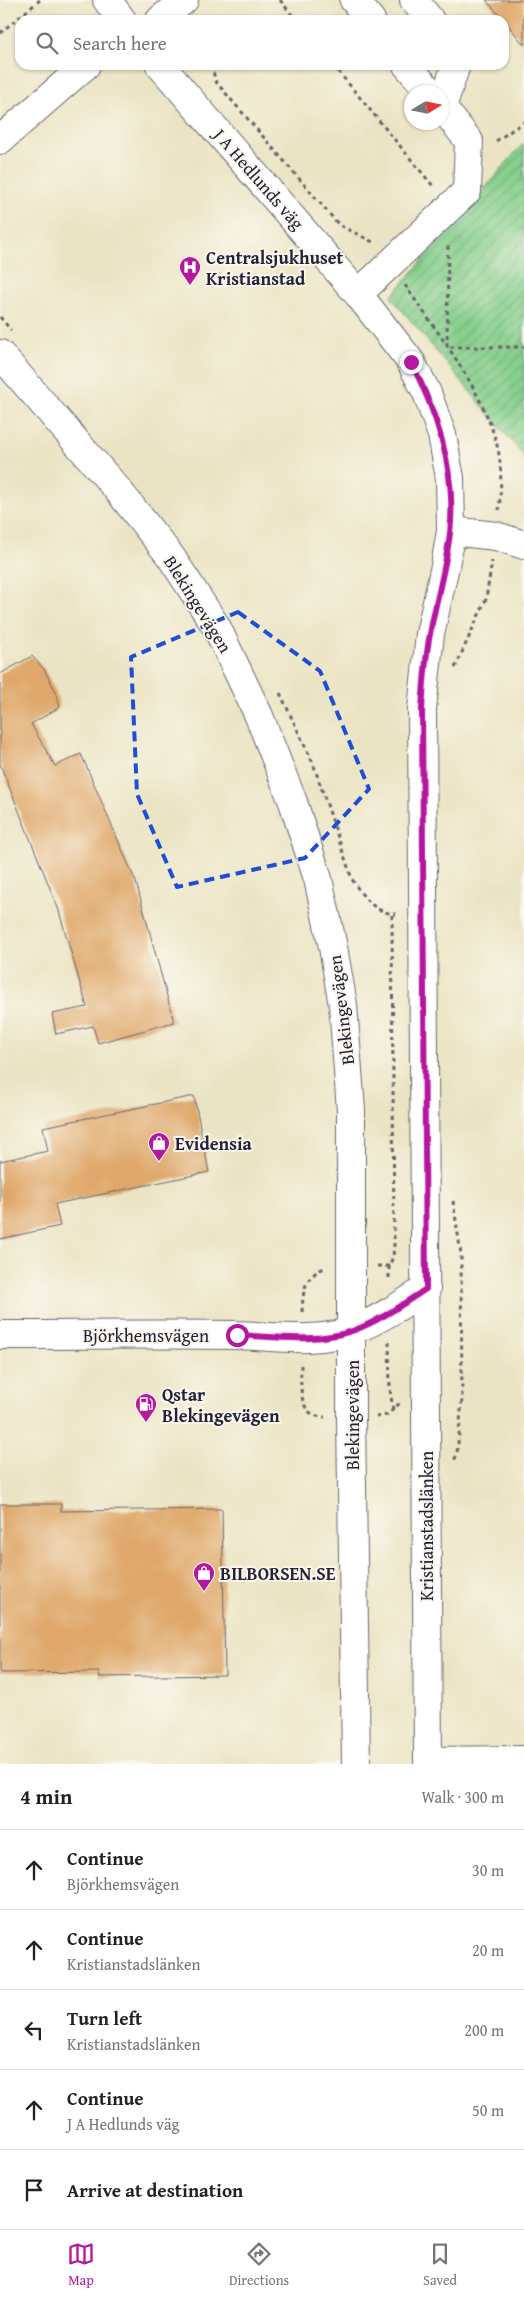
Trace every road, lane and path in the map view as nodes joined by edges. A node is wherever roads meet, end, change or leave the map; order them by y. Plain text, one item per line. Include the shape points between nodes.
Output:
1 (40, 0) edge
2 (108, 0) edge
3 (132, 0) edge
4 (184, 0) edge
5 (280, 0) edge
6 (354, 0) edge
7 (414, 0) edge
8 (22, 15) edge
9 (118, 15) edge
10 (130, 15) edge
11 (166, 15) edge
12 (292, 15) edge
13 (367, 15) edge
14 (426, 15) edge
15 (15, 21) edge
16 (0, 33) edge
17 (80, 70) edge
18 (164, 70) edge
19 (212, 70) edge
20 (337, 70) edge
21 (411, 70) edge
22 (454, 70) edge
23 (424, 85) edge
24 (449, 86) edge
25 (449, 116) edge
26 (0, 140) edge
27 (444, 214) junction
28 (392, 264) junction
29 (358, 294) junction
30 (447, 346) junction
31 (524, 347) edge
32 (0, 354) edge
33 (451, 531) junction
34 (496, 536) junction
35 (524, 545) edge
36 (451, 675) dead end
37 (392, 914) dead end
38 (394, 1090) dead end
39 (426, 1289) junction
40 (352, 1331) junction
41 (0, 1335) edge
42 (426, 1400) junction
43 (462, 1400) dead end
44 (319, 1417) dead end
45 (351, 1418) junction
46 (524, 1760) edge
47 (428, 1762) edge
48 (356, 1764) edge

1 - 8 path
2 - 9 main road
3 - 10 main road
4 - 11 main road
5 - 12 path
6 - 13 main road
7 - 14 main road
15 - 16 path
17 - 26 main road
18 - 29 main road, J A Hedlunds väg
19 - 28 path via 216,82 339,225 374,242
20 - 27 path via 440,196
21 - 23 main road
22 - 24 main road
25 - 27 main road via 469,141 467,191
27 - 28 main road
27 - 30 path via 448,238
28 - 29 main road
28 - 30 path
29 - 33 main road, J A Hedlunds väg via 411,362 427,393 442,435 450,478
30 - 31 path
30 - 34 path via 488,419 498,450 501,488
32 - 40 main road, Blekingevägen via 118,490 171,557 216,626 259,716 293,802 318,879 343,1005 351,1110
33 - 34 main road
33 - 39 main road, Kristianstadslänken via 430,634 422,709
34 - 35 main road
34 - 36 path via 486,599
37 - 38 path
39 - 40 main road via 398,1308
39 - 42 main road, Kristianstadslänken
40 - 41 main road, Björkhemsvägen via 302,1338
40 - 45 main road, Blekingevägen
42 - 43 path
42 - 45 path via 406,1400 387,1415
42 - 47 main road, Kristianstadslänken
44 - 45 path
45 - 48 main road, Blekingevägen
46 - 47 main road

